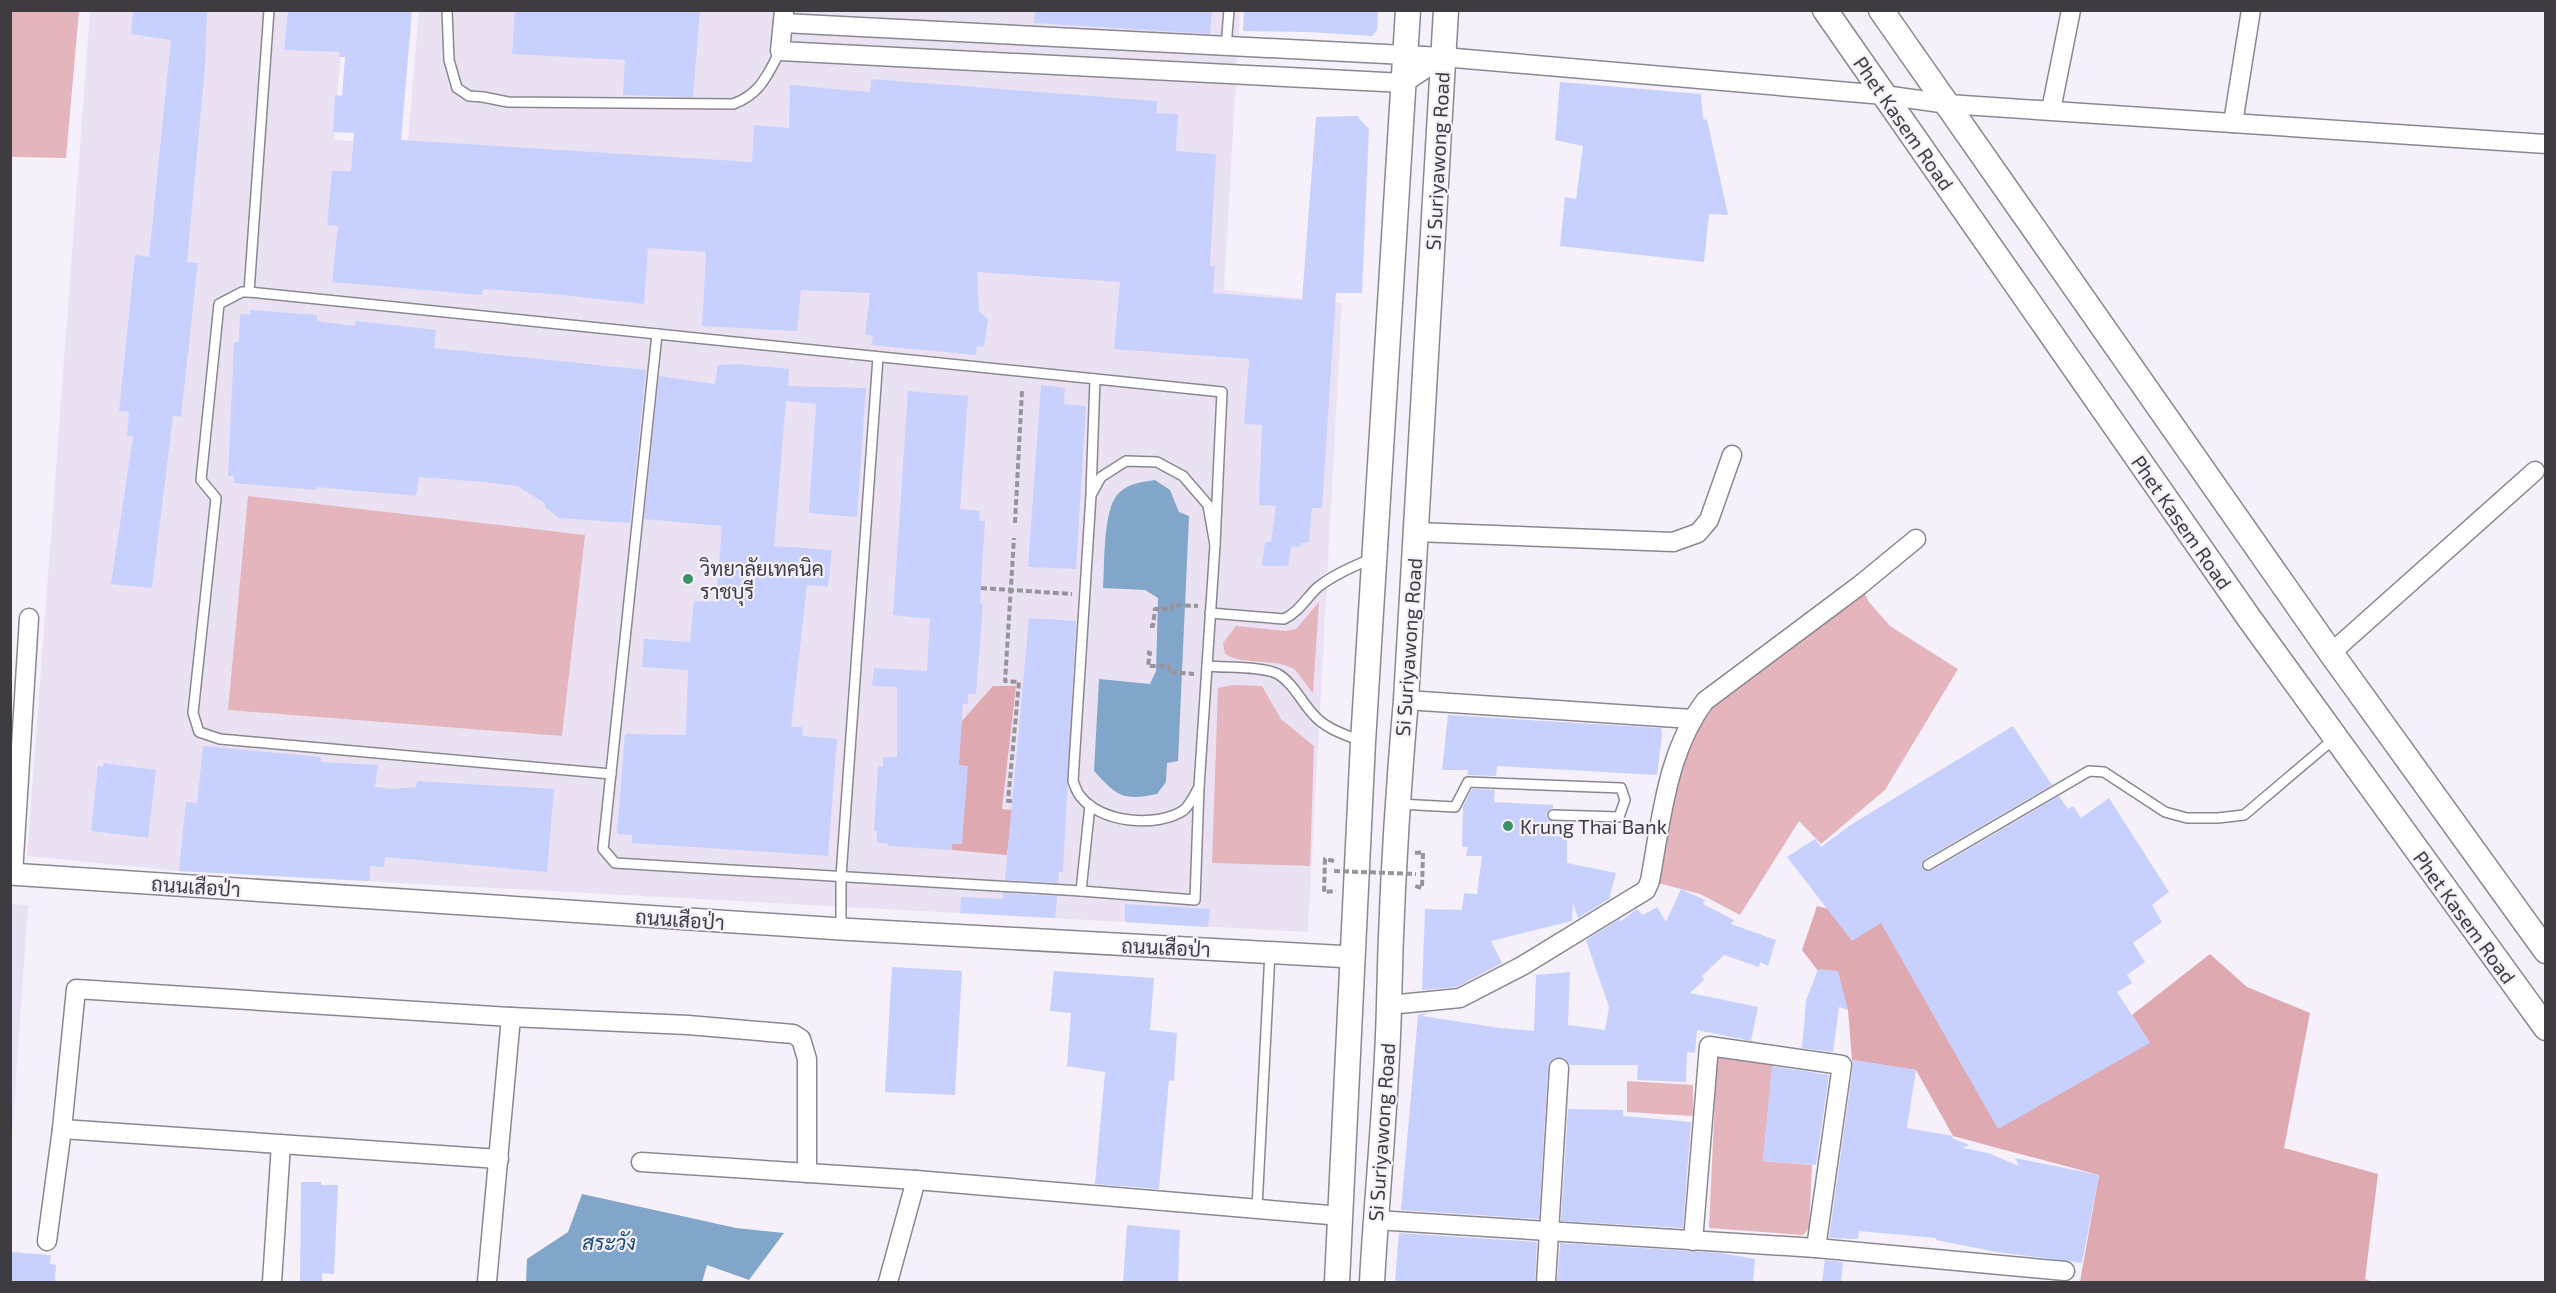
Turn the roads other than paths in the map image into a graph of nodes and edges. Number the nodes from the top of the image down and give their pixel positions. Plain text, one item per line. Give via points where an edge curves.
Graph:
1 (269, 10) edge
2 (447, 10) edge
3 (1229, 10) edge
4 (1408, 10) edge
5 (1446, 10) edge
6 (1825, 10) edge
7 (1881, 10) edge
8 (2071, 10) edge
9 (2251, 10) edge
10 (783, 17) edge
11 (1013, 35) junction
12 (1226, 46) junction
13 (780, 51) junction
14 (1405, 55) junction
15 (1443, 57) junction
16 (1011, 64) junction
17 (1404, 83) junction
18 (1884, 95) junction
19 (1948, 104) junction
20 (2051, 110) junction
21 (2233, 123) junction
22 (2546, 144) edge
23 (249, 292) junction
24 (657, 334) junction
25 (878, 357) junction
26 (1095, 379) junction
27 (1732, 455) dead end
28 (2535, 471) dead end
29 (1091, 495) junction
30 (1416, 532) junction
31 (1916, 539) dead end
32 (1215, 545) junction
33 (1374, 558) junction
34 (1210, 613) junction
35 (29, 618) dead end
36 (2331, 653) junction
37 (1208, 666) junction
38 (1406, 700) junction
39 (1692, 719) junction
40 (2335, 738) junction
41 (1363, 742) junction
42 (611, 774) junction
43 (1199, 787) junction
44 (1397, 804) junction
45 (1090, 805) junction
46 (1553, 815) dead end
47 (1928, 865) dead end
48 (12, 874) edge
49 (841, 876) junction
50 (1081, 891) junction
51 (841, 929) junction
52 (2546, 951) edge
53 (1270, 952) junction
54 (1351, 957) junction
55 (1388, 959) junction
56 (1389, 1005) junction
57 (511, 1017) junction
58 (2546, 1028) edge
59 (1559, 1068) dead end
60 (62, 1130) junction
61 (281, 1144) junction
62 (499, 1158) junction
63 (641, 1162) dead end
64 (807, 1173) junction
65 (916, 1180) junction
66 (1257, 1208) junction
67 (1341, 1216) junction
68 (1376, 1220) junction
69 (1549, 1230) junction
70 (47, 1241) dead end
71 (1693, 1241) junction
72 (1816, 1248) junction
73 (2065, 1271) dead end
74 (2022, 1275) edge
75 (272, 1282) edge
76 (487, 1282) edge
77 (888, 1282) edge
78 (1337, 1282) edge
79 (1372, 1282) edge
80 (1546, 1282) edge

1 - 23 lane
2 - 13 lane via 449,60 457,88 469,96 508,102 733,104 749,98 765,80
3 - 12 lane
4 - 14 main road, Si Suriyawong Road
5 - 15 main road, Si Suriyawong Road
6 - 18 main road, Phet Kasem Road
7 - 19 main road
8 - 20 street
9 - 21 street
10 - 11 street
10 - 13 street
11 - 12 street
11 - 16 street
12 - 14 street
13 - 16 street
14 - 15 street
14 - 17 main road, Si Suriyawong Road
15 - 17 street
15 - 18 street
15 - 30 main road, Si Suriyawong Road
16 - 17 street
17 - 33 main road, Si Suriyawong Road
18 - 19 street
18 - 40 main road, Phet Kasem Road
19 - 20 street
19 - 36 main road
20 - 21 street
21 - 22 street
23 - 24 lane
23 - 42 lane via 219,304 201,480 216,498 193,713 199,732 220,739
24 - 25 lane
24 - 42 lane
25 - 26 lane
25 - 49 lane
26 - 29 lane
26 - 32 lane via 1222,392
27 - 30 street via 1709,520 1698,533 1673,542
28 - 36 street
29 - 32 lane via 1101,477 1126,461 1157,462 1183,476 1208,505
29 - 45 lane via 1072,781
30 - 38 main road, Si Suriyawong Road
31 - 39 street via 1705,701
32 - 34 lane
33 - 34 lane via 1332,577 1284,619
33 - 41 main road, Si Suriyawong Road
34 - 37 lane
35 - 48 street
36 - 52 main road
37 - 41 lane via 1277,674 1313,715 1335,731
37 - 43 lane
38 - 39 street
38 - 44 main road, Si Suriyawong Road
39 - 56 street via 1666,789 1646,890 1522,966 1460,998
40 - 47 lane via 2244,815 2187,818 2165,812 2104,772 2089,771
40 - 58 main road, Phet Kasem Road
41 - 54 main road, Si Suriyawong Road
42 - 49 lane via 603,849 615,863
43 - 45 lane via 1186,808 1168,818 1135,821 1106,815
43 - 50 lane via 1195,900
44 - 46 lane via 1459,808 1468,782 1621,788 1625,801 1619,816
44 - 55 main road, Si Suriyawong Road
45 - 50 lane
48 - 51 street, ถนนเสือป่า
49 - 50 lane
49 - 51 lane
51 - 53 street, ถนนเสือป่า
53 - 54 street, ถนนเสือป่า
53 - 66 lane
54 - 55 main road
54 - 67 main road, Si Suriyawong Road
55 - 56 main road, Si Suriyawong Road
56 - 68 main road, Si Suriyawong Road
57 - 60 street via 76,989
57 - 62 street
57 - 64 street via 793,1034 801,1039 807,1059
59 - 69 street
60 - 61 street
60 - 70 street
61 - 62 street
61 - 75 street
62 - 76 street
63 - 64 street
64 - 65 street
65 - 66 street
65 - 77 street
66 - 67 street
67 - 68 main road
67 - 78 main road, Si Suriyawong Road
68 - 69 street
68 - 79 main road, Si Suriyawong Road
69 - 71 street
69 - 80 street
71 - 72 street
71 - 72 street via 1709,1046 1842,1065
72 - 74 street
73 - 74 street

